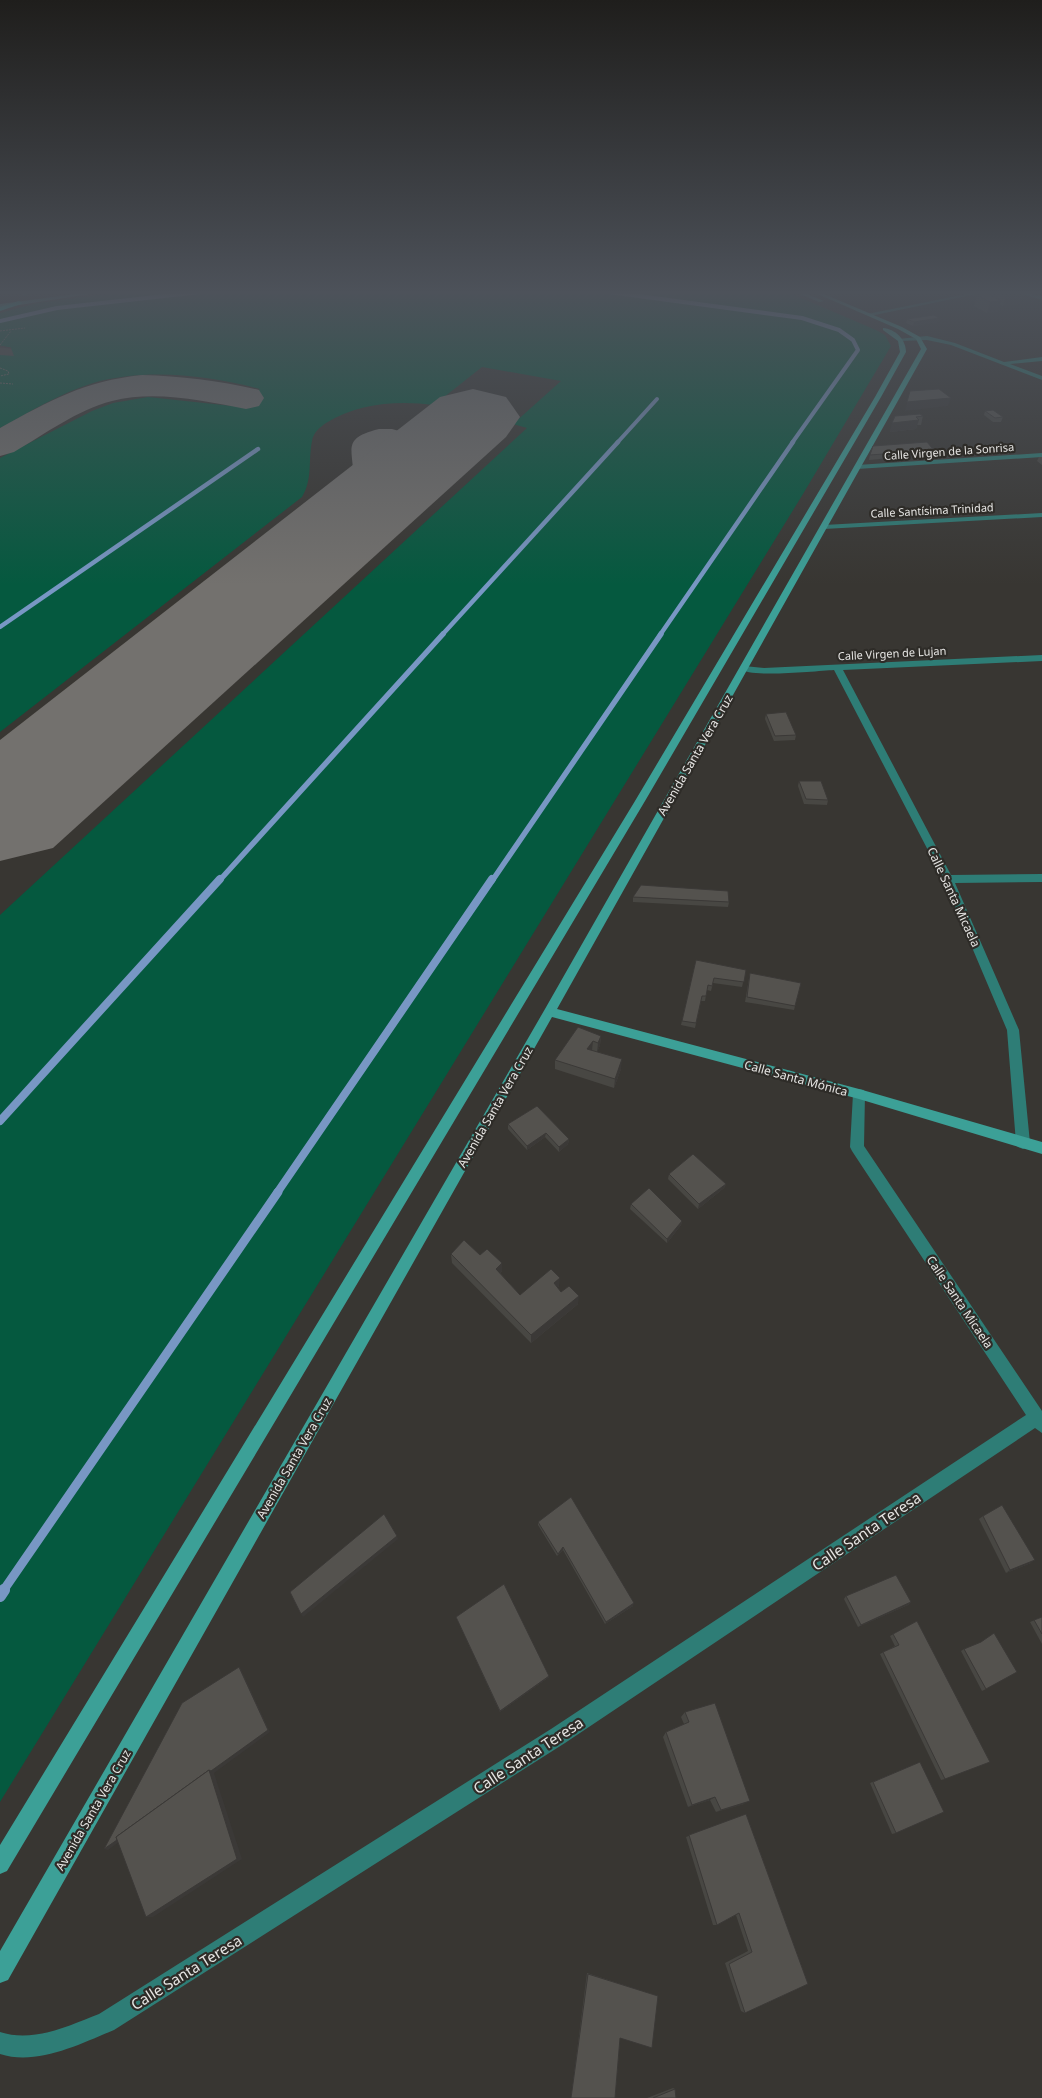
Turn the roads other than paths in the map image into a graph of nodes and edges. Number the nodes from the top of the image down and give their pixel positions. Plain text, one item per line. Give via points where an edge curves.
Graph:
1 (881, 390) edge
2 (901, 390) edge
3 (1042, 455) edge
4 (857, 467) junction
5 (1042, 515) edge
6 (824, 527) junction
7 (1042, 658) edge
8 (837, 667) junction
9 (744, 669) junction
10 (1042, 878) edge
11 (948, 879) junction
12 (549, 1012) junction
13 (859, 1094) junction
14 (1023, 1143) junction
15 (1042, 1148) edge
16 (1039, 1421) edge
17 (0, 1864) edge
18 (0, 1972) edge
19 (0, 2043) edge

1 - 17 main road, Avenida Santa Vera Cruz via 708,688
2 - 4 main road, Avenida Santa Vera Cruz
3 - 4 street, Calle Virgen de la Sonrisa
4 - 6 main road, Avenida Santa Vera Cruz
5 - 6 street, Calle Santísima Trinidad
6 - 9 main road, Avenida Santa Vera Cruz
7 - 8 street, Calle Virgen de Lujan
8 - 9 street, Calle Virgen de Lujan
8 - 11 street, Calle Santa Micaela
9 - 12 main road, Avenida Santa Vera Cruz
10 - 11 street
11 - 14 street, Calle Santa Micaela via 1013,1030
12 - 13 main road, Calle Santa Mónica
12 - 18 main road, Avenida Santa Vera Cruz
13 - 14 main road, Calle Santa Mónica
13 - 16 street, Calle Santa Micaela via 857,1147
14 - 15 main road, Calle Santa Mónica
16 - 19 street, Calle Santa Teresa via 558,1736 106,2022 51,2043 8,2048

